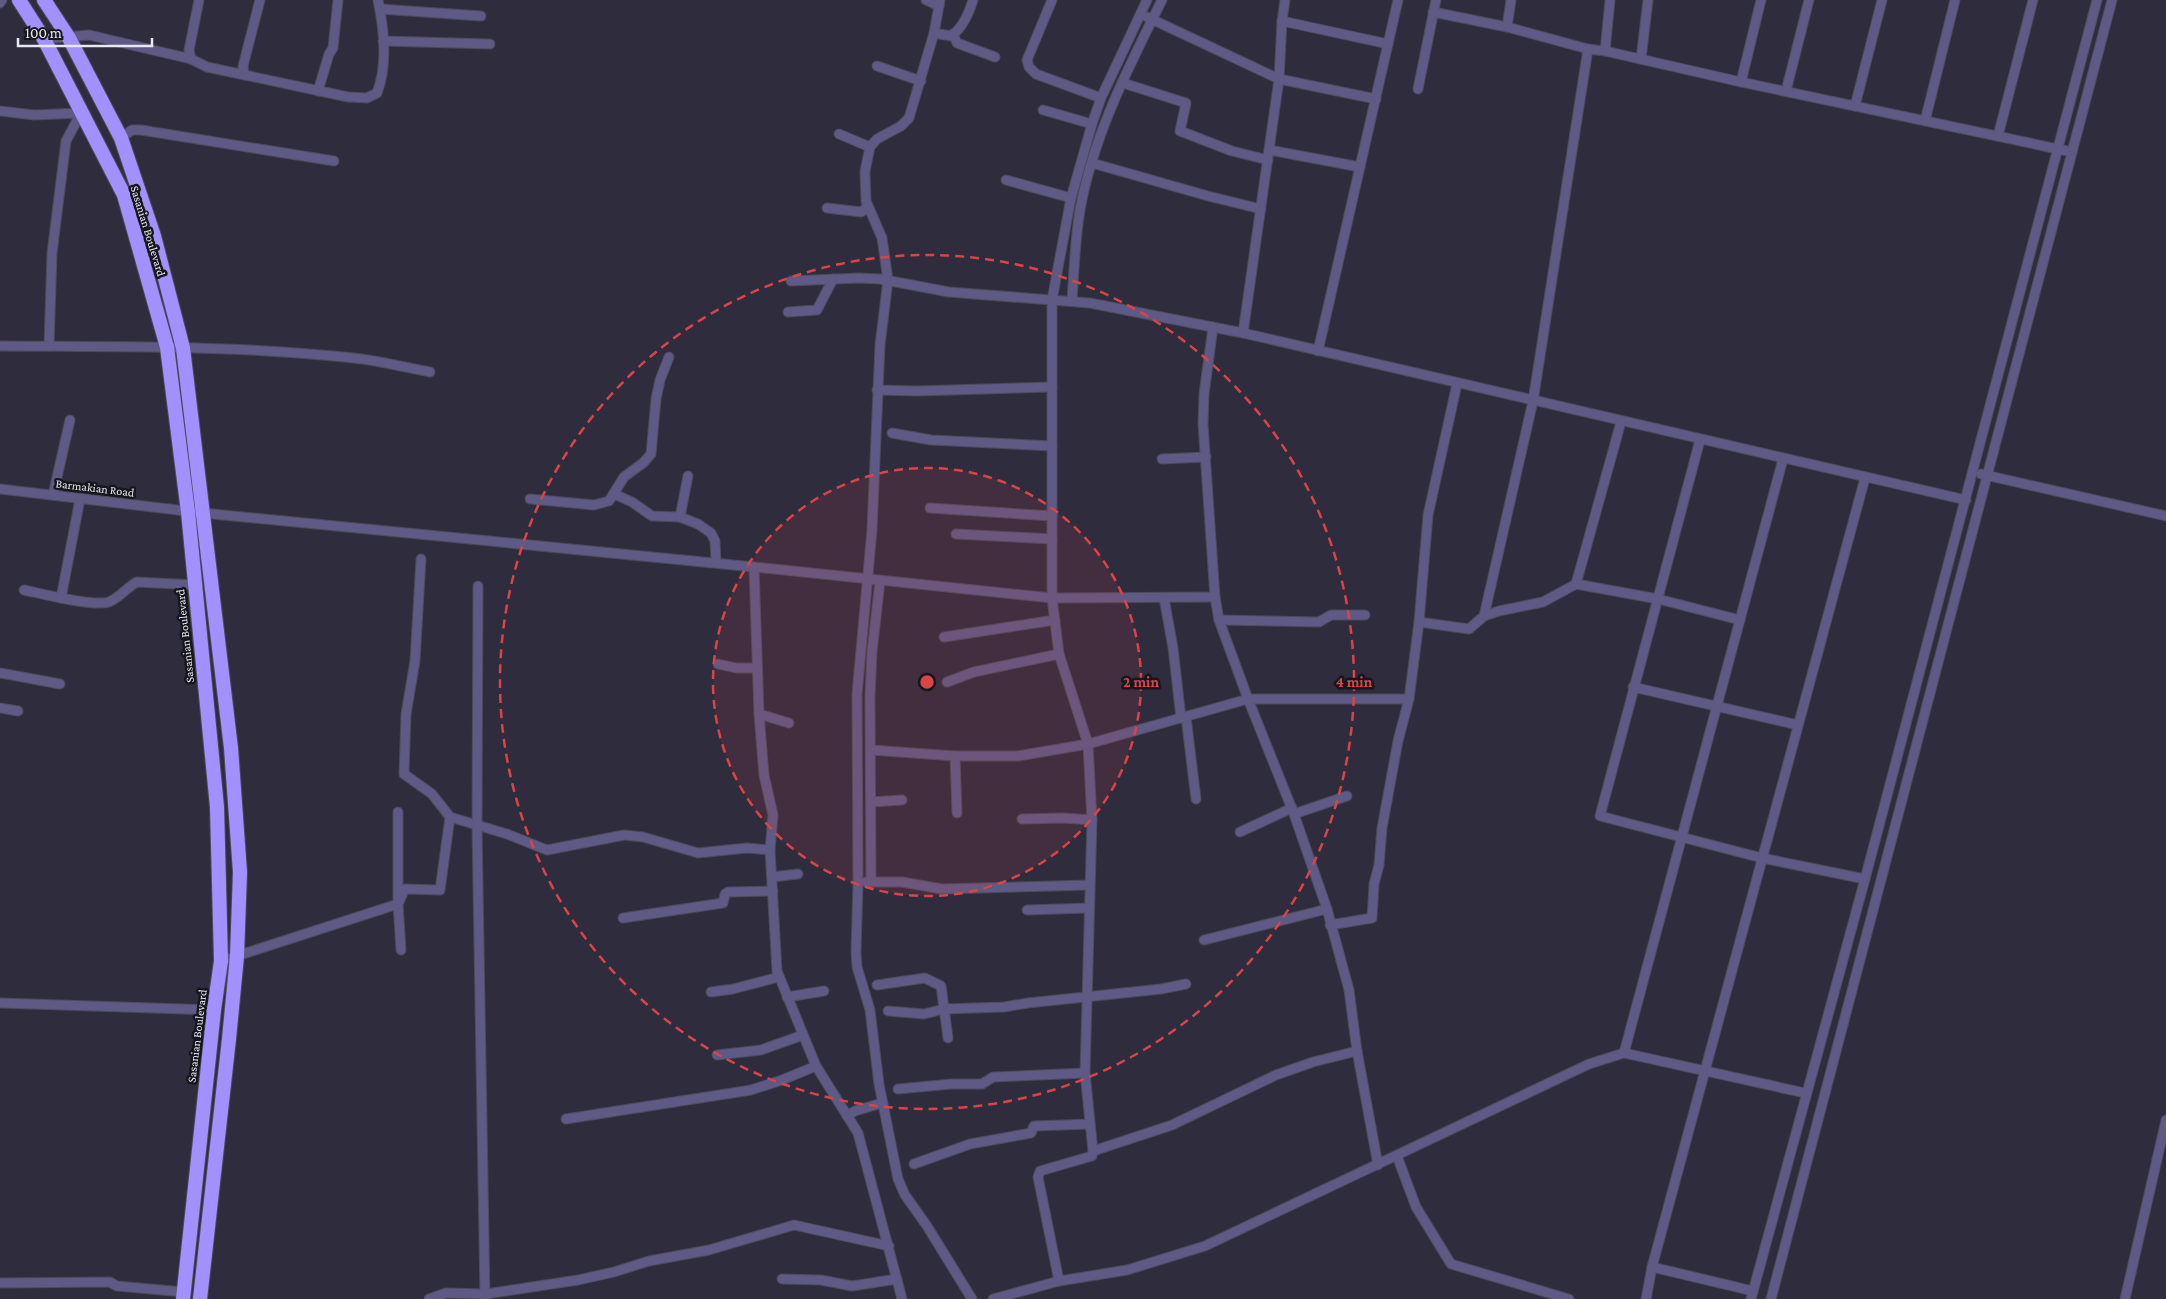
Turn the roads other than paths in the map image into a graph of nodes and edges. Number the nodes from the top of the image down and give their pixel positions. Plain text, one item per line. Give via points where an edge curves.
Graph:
1 (2, 0) edge
2 (19, 0) edge
3 (44, 0) edge
4 (199, 0) edge
5 (260, 0) edge
6 (338, 0) edge
7 (926, 0) edge
8 (973, 0) edge
9 (1052, 0) edge
10 (1147, 0) edge
11 (1162, 0) edge
12 (1285, 0) edge
13 (1398, 0) edge
14 (1436, 0) edge
15 (1511, 0) edge
16 (1610, 0) edge
17 (1648, 0) edge
18 (1761, 0) edge
19 (1809, 0) edge
20 (1882, 0) edge
21 (1955, 0) edge
22 (2033, 0) edge
23 (2097, 0) edge
24 (2112, 0) edge
25 (0, 3) edge
26 (940, 3) edge
27 (379, 5) edge
28 (1433, 12) junction
29 (1140, 14) junction
30 (481, 16) dead end
31 (1152, 20) junction
32 (1282, 21) junction
33 (1507, 27) junction
34 (934, 34) junction
35 (953, 34) junction
36 (69, 38) junction
37 (44, 40) junction
38 (383, 41) junction
39 (490, 44) dead end
40 (1388, 44) junction
41 (1588, 49) junction
42 (1605, 51) junction
43 (995, 57) dead end
44 (191, 58) junction
45 (1641, 59) junction
46 (877, 66) dead end
47 (244, 75) junction
48 (1279, 79) junction
49 (921, 81) junction
50 (1742, 82) junction
51 (1123, 83) junction
52 (1418, 90) dead end
53 (318, 91) junction
54 (1786, 91) junction
55 (1376, 100) junction
56 (1100, 102) junction
57 (1856, 106) junction
58 (1043, 110) dead end
59 (1110, 110) junction
60 (0, 111) edge
61 (81, 112) junction
62 (1925, 121) junction
63 (1092, 124) junction
64 (839, 134) dead end
65 (1998, 136) junction
66 (121, 138) junction
67 (870, 147) junction
68 (2057, 149) junction
69 (1269, 150) junction
70 (2072, 152) junction
71 (1268, 160) junction
72 (334, 161) dead end
73 (1092, 163) junction
74 (1360, 166) junction
75 (1006, 180) dead end
76 (1071, 198) junction
77 (868, 207) junction
78 (827, 208) dead end
79 (1261, 209) junction
80 (833, 279) junction
81 (888, 280) junction
82 (791, 281) dead end
83 (1052, 300) junction
84 (1072, 301) junction
85 (788, 312) dead end
86 (1213, 327) junction
87 (1243, 333) junction
88 (0, 346) edge
89 (49, 346) junction
90 (167, 347) junction
91 (182, 348) junction
92 (1318, 351) junction
93 (669, 357) dead end
94 (430, 372) dead end
95 (1457, 384) junction
96 (1052, 387) junction
97 (877, 390) junction
98 (1533, 401) junction
99 (70, 420) dead end
100 (1621, 422) junction
101 (892, 433) dead end
102 (1700, 440) junction
103 (1052, 446) junction
104 (1206, 457) junction
105 (1783, 459) junction
106 (1162, 460) dead end
107 (1973, 472) junction
108 (1986, 475) junction
109 (688, 476) dead end
110 (1865, 478) junction
111 (0, 489) edge
112 (614, 494) junction
113 (53, 495) junction
114 (80, 498) junction
115 (530, 499) dead end
116 (1966, 500) junction
117 (930, 508) dead end
118 (188, 512) junction
119 (202, 514) junction
120 (1052, 516) junction
121 (2166, 516) edge
122 (680, 517) junction
123 (956, 534) dead end
124 (1052, 539) junction
125 (421, 559) dead end
126 (716, 563) junction
127 (754, 567) junction
128 (866, 579) junction
129 (880, 581) junction
130 (1576, 584) junction
131 (195, 585) junction
132 (478, 586) dead end
133 (24, 590) dead end
134 (1215, 597) junction
135 (61, 598) junction
136 (1052, 598) junction
137 (1164, 598) junction
138 (1658, 599) junction
139 (1365, 615) dead end
140 (1484, 616) junction
141 (1055, 620) junction
142 (1219, 620) junction
143 (1740, 620) junction
144 (1419, 622) junction
145 (944, 637) dead end
146 (1059, 654) junction
147 (718, 664) dead end
148 (757, 668) junction
149 (0, 674) edge
150 (947, 682) dead end
151 (60, 684) dead end
152 (1633, 687) junction
153 (1248, 699) junction
154 (1409, 699) junction
155 (1716, 706) junction
156 (0, 708) edge
157 (18, 711) dead end
158 (759, 714) junction
159 (1183, 718) junction
160 (789, 723) dead end
161 (1798, 725) junction
162 (1088, 744) junction
163 (871, 750) junction
164 (955, 756) junction
165 (1347, 796) dead end
166 (1196, 799) dead end
167 (902, 800) dead end
168 (871, 802) junction
169 (1293, 811) junction
170 (398, 812) dead end
171 (957, 813) dead end
172 (450, 817) junction
173 (1022, 819) dead end
174 (1092, 820) junction
175 (476, 826) junction
176 (1240, 832) dead end
177 (1681, 837) junction
178 (770, 850) junction
179 (1762, 858) junction
180 (798, 874) dead end
181 (772, 877) junction
182 (1865, 879) junction
183 (871, 881) junction
184 (858, 882) junction
185 (1090, 885) junction
186 (773, 891) junction
187 (398, 904) junction
188 (1089, 908) junction
189 (1327, 909) junction
190 (1027, 910) dead end
191 (622, 918) dead end
192 (1330, 926) junction
193 (1204, 940) dead end
194 (401, 950) dead end
195 (236, 956) junction
196 (221, 961) junction
197 (779, 977) junction
198 (1186, 984) dead end
199 (877, 985) dead end
200 (824, 991) dead end
201 (711, 992) dead end
202 (787, 997) junction
203 (1089, 998) junction
204 (0, 1003) edge
205 (944, 1009) junction
206 (214, 1010) junction
207 (888, 1012) dead end
208 (803, 1035) junction
209 (948, 1038) dead end
210 (1357, 1051) junction
211 (1624, 1053) junction
212 (717, 1055) dead end
213 (816, 1066) junction
214 (1705, 1070) junction
215 (1085, 1073) junction
216 (898, 1089) dead end
217 (1806, 1094) junction
218 (882, 1103) junction
219 (847, 1116) junction
220 (566, 1119) dead end
221 (2166, 1120) edge
222 (1090, 1124) junction
223 (1093, 1151) junction
224 (1397, 1156) junction
225 (914, 1164) dead end
226 (1378, 1165) junction
227 (889, 1246) junction
228 (1652, 1267) junction
229 (782, 1279) dead end
230 (897, 1279) junction
231 (1059, 1281) junction
232 (0, 1283) edge
233 (1752, 1295) edge
234 (183, 1296) edge
235 (486, 1297) edge
236 (200, 1299) edge
237 (429, 1299) edge
238 (902, 1299) edge
239 (972, 1299) edge
240 (993, 1299) edge
241 (1569, 1299) edge
242 (1646, 1299) edge
243 (1770, 1299) edge
244 (2125, 1299) edge

1 - 25 street
2 - 37 highway, Sasanian Boulevard
3 - 36 highway, Sasanian Boulevard
4 - 44 street
5 - 47 street via 243,66
6 - 53 street via 334,48 329,54
7 - 26 street
8 - 35 street via 968,15
9 - 56 street via 1027,60 1028,67 1036,74
10 - 29 street
11 - 31 street
12 - 32 street
13 - 40 street
14 - 28 street
15 - 33 street
16 - 42 street
17 - 45 street
18 - 50 street
19 - 54 street
20 - 57 street
21 - 62 street
22 - 65 street
23 - 68 street
24 - 70 street
26 - 34 street
27 - 30 street
27 - 38 street
28 - 33 street
28 - 52 street
29 - 31 street
29 - 56 street
31 - 48 street
31 - 51 street
32 - 40 street
32 - 48 street
33 - 41 street
34 - 35 street
34 - 49 street
35 - 43 street via 957,43
36 - 37 street
36 - 44 street via 89,35
36 - 66 highway, Sasanian Boulevard
37 - 61 highway, Sasanian Boulevard
38 - 39 street
38 - 53 street via 381,82 377,93 367,98
40 - 55 street
41 - 42 street
41 - 98 street
42 - 45 street
44 - 47 street via 207,67
45 - 50 street
46 - 49 street
47 - 53 street
48 - 55 street
48 - 69 street
49 - 67 street via 909,118
50 - 54 street
51 - 59 street
51 - 71 street via 1186,103 1180,131 1232,151
54 - 57 street
55 - 74 street
56 - 59 street
56 - 63 street
57 - 62 street
58 - 63 street
59 - 73 street
60 - 61 street via 34,115
61 - 89 street via 69,133 65,151 52,253
61 - 90 highway, Sasanian Boulevard via 124,196
62 - 65 street
63 - 76 street
64 - 67 street
65 - 68 street
66 - 72 street via 132,130 141,130
66 - 91 highway, Sasanian Boulevard via 154,236
67 - 77 street via 864,186
68 - 70 street
68 - 107 street
69 - 71 street
69 - 74 street
70 - 108 street
71 - 79 street
73 - 79 street
73 - 84 street via 1080,210
74 - 92 street
75 - 76 street
76 - 83 street
77 - 78 street via 861,212
77 - 81 street via 882,238
79 - 87 street
80 - 81 street
80 - 82 street
80 - 85 street via 817,310
81 - 83 street via 949,292
81 - 97 street
83 - 84 street
83 - 96 street
84 - 86 street
86 - 87 street
86 - 104 street via 1204,394
87 - 92 street
88 - 89 street
89 - 90 street
90 - 91 street
90 - 118 highway, Sasanian Boulevard
91 - 94 street via 364,360
91 - 119 highway, Sasanian Boulevard
92 - 95 street
93 - 112 street via 656,399 651,454 624,478
95 - 98 street
95 - 144 street via 1428,515
96 - 97 street
96 - 103 street
97 - 128 street via 872,530
98 - 100 street
98 - 140 street
99 - 113 street
100 - 102 street
100 - 130 street
101 - 103 street via 931,440
102 - 105 street
102 - 138 street
103 - 120 street
104 - 106 street
104 - 134 street
105 - 110 street
105 - 143 street
107 - 108 street
107 - 116 street
108 - 121 street
108 - 243 street
109 - 122 street
110 - 116 street
110 - 161 street
111 - 113 street, Barmakian Road
112 - 115 street via 609,501 594,505
112 - 122 street via 652,516
113 - 114 street, Barmakian Road
114 - 118 street, Barmakian Road
114 - 135 street
116 - 182 street
117 - 120 street
118 - 119 street, Barmakian Road
118 - 131 highway, Sasanian Boulevard
119 - 126 street, Barmakian Road
119 - 195 highway, Sasanian Boulevard via 232,758 240,872
120 - 124 street
122 - 126 street via 710,533 715,541
123 - 124 street
124 - 136 street
125 - 172 street via 416,661 406,714 404,774 432,794
126 - 127 street, Barmakian Road
127 - 128 street, Barmakian Road
127 - 148 street
128 - 129 street, Barmakian Road
128 - 184 street via 857,694
129 - 136 street, Barmakian Road
129 - 163 street via 872,652
130 - 138 street
130 - 140 street via 1543,602
131 - 135 street via 137,582 106,603
131 - 196 highway, Sasanian Boulevard via 218,807
132 - 175 street
133 - 135 street
134 - 137 street, Barmakian Road
134 - 142 street
136 - 137 street, Barmakian Road
136 - 141 street
137 - 159 street
138 - 143 street
138 - 152 street
139 - 142 street via 1331,614 1319,622
140 - 144 street via 1468,628
141 - 145 street
141 - 146 street
142 - 153 street
143 - 155 street
144 - 154 street
146 - 150 street via 974,672
146 - 162 street
147 - 148 street
148 - 158 street
149 - 151 street
152 - 155 street
152 - 177 street via 1600,816
153 - 154 street
153 - 159 street
153 - 169 street
154 - 192 street via 1382,828 1372,918
155 - 161 street
155 - 177 street
156 - 157 street
158 - 160 street
158 - 178 street via 764,774 772,815
159 - 162 street
159 - 166 street
161 - 179 street
162 - 164 street via 1018,756
162 - 174 street
163 - 164 street
163 - 168 street
164 - 171 street
165 - 169 street
167 - 168 street
168 - 183 street
169 - 176 street
169 - 189 street
170 - 187 street
172 - 175 street
172 - 187 street via 440,890 405,889
173 - 174 street
174 - 185 street
175 - 178 street via 547,850 624,835 643,837 698,854 747,848
175 - 235 street
177 - 179 street
177 - 211 street
178 - 181 street
179 - 182 street
179 - 214 street
180 - 181 street
181 - 186 street
182 - 217 street
183 - 184 street
183 - 185 street via 942,889
184 - 218 street via 857,967 870,1010
185 - 188 street
186 - 191 street via 728,892 723,903
186 - 197 street
187 - 194 street
187 - 195 street
188 - 190 street
188 - 203 street
189 - 192 street
189 - 193 street
192 - 210 street via 1349,990
195 - 196 street
195 - 236 highway, Sasanian Boulevard
196 - 206 highway, Sasanian Boulevard
197 - 201 street
197 - 202 street
198 - 203 street
199 - 205 street via 924,978 941,986
200 - 202 street
202 - 208 street
203 - 205 street via 1004,1007
203 - 215 street
204 - 206 street
205 - 207 street via 924,1014
205 - 209 street
206 - 234 highway, Sasanian Boulevard
208 - 212 street via 761,1050
208 - 213 street
210 - 223 street via 1276,1075 1172,1126
210 - 226 street
211 - 214 street
211 - 224 street via 1589,1064
213 - 219 street
213 - 220 street via 751,1090
214 - 217 street
214 - 228 street
215 - 216 street via 993,1077 982,1084
215 - 222 street
217 - 233 street
218 - 219 street
218 - 239 street via 898,1180
219 - 227 street via 858,1133
221 - 244 street
222 - 223 street
222 - 225 street via 1034,1126 1030,1133 970,1144
223 - 231 street via 1092,1156 1038,1173
224 - 226 street
224 - 241 street via 1416,1207 1451,1264
226 - 231 street via 1205,1246 1127,1270
227 - 230 street
227 - 235 street via 794,1225 709,1250 649,1260 614,1272
228 - 233 street
228 - 242 street
229 - 230 street via 821,1280 852,1286
230 - 238 street
231 - 240 street
232 - 234 street via 110,1282 114,1286
235 - 237 street via 446,1293

